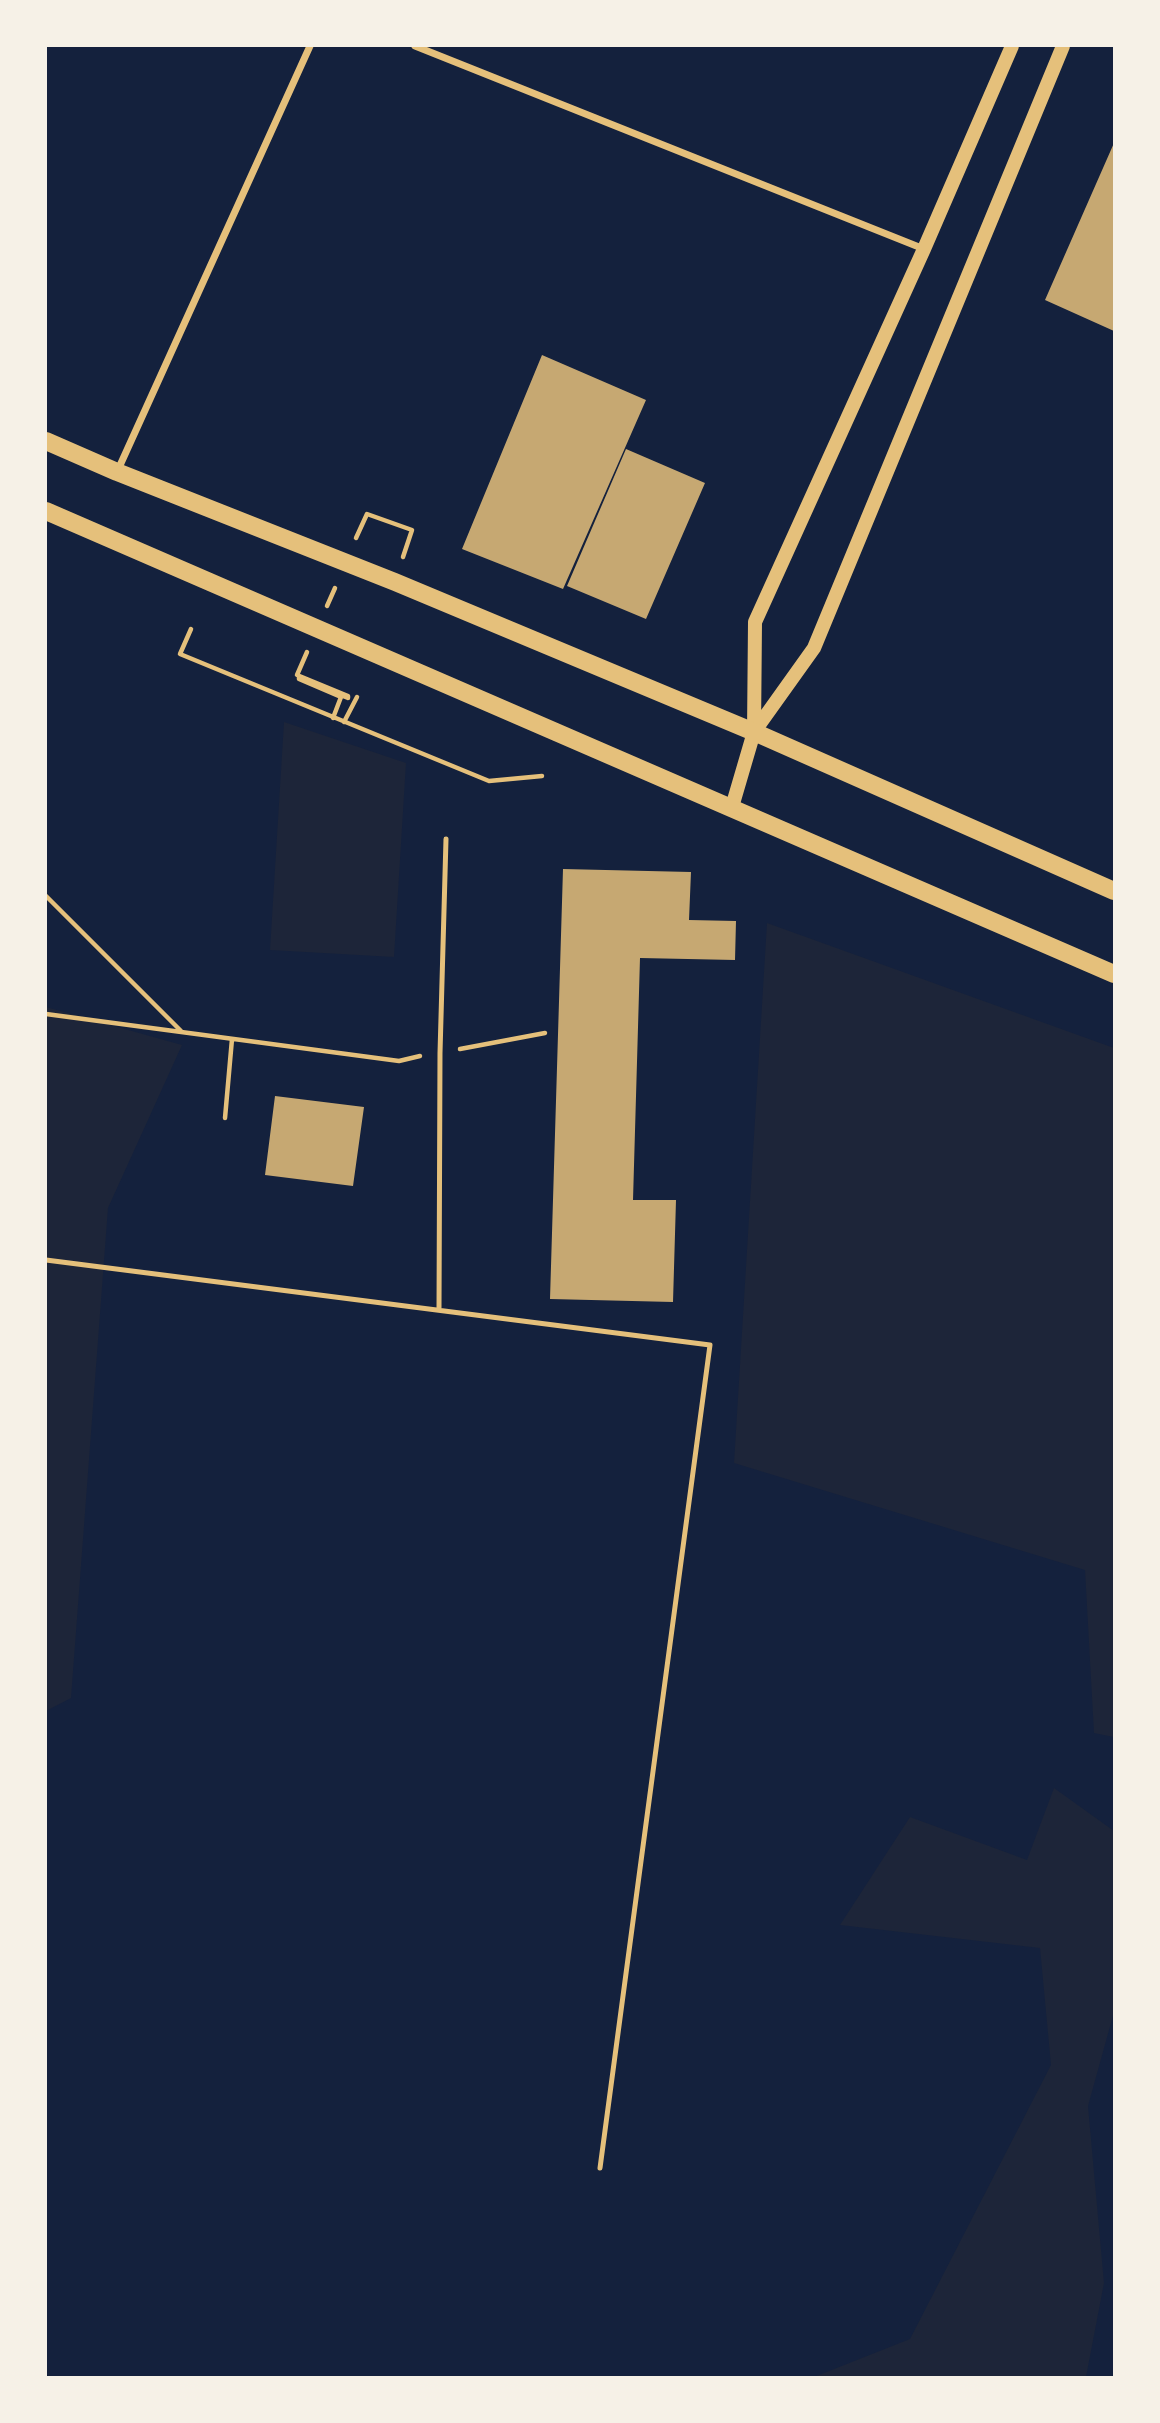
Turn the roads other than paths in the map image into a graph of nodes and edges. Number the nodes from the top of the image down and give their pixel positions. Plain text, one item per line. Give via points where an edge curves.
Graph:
1 (310, 46) edge
2 (415, 46) edge
3 (1012, 46) edge
4 (1063, 46) edge
5 (924, 249) junction
6 (46, 441) edge
7 (117, 472) junction
8 (46, 511) edge
9 (754, 732) junction
10 (732, 807) junction
11 (446, 839) dead end
12 (1115, 891) edge
13 (1115, 974) edge
14 (46, 1260) edge
15 (439, 1310) junction
16 (600, 2168) dead end

1 - 7 street
2 - 5 street
3 - 5 main road
4 - 9 main road via 814,648
5 - 9 main road via 755,622
6 - 7 main road
7 - 9 main road
8 - 10 main road
9 - 10 main road
9 - 12 main road
10 - 13 main road
11 - 15 lane
14 - 15 lane
15 - 16 lane via 710,1345

